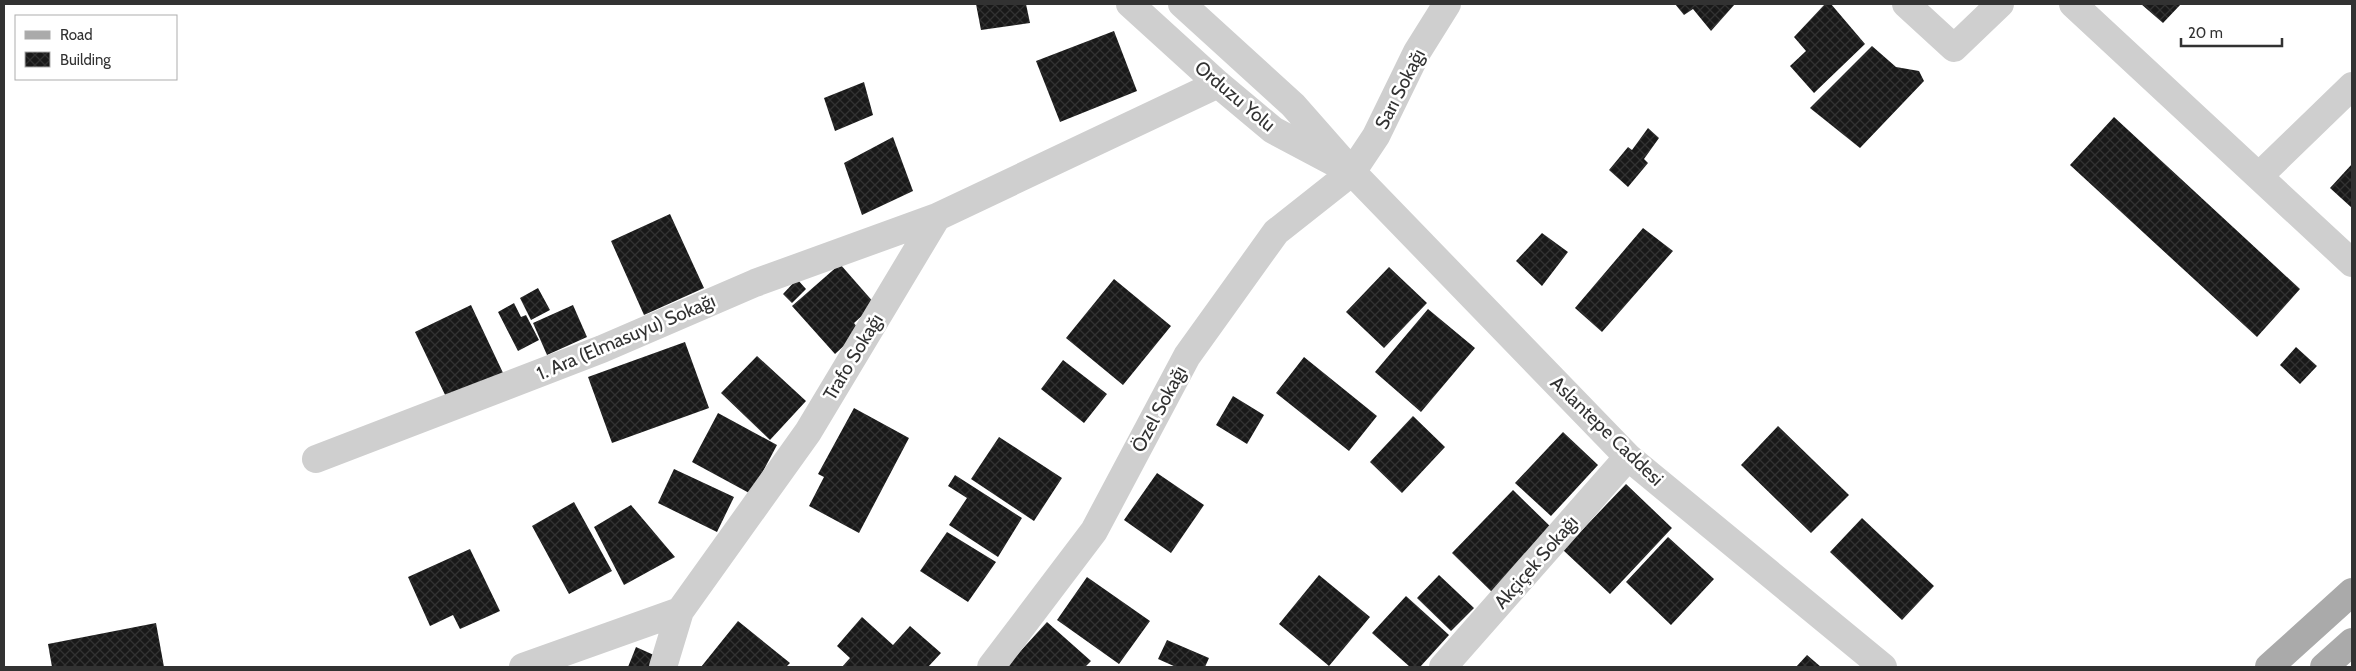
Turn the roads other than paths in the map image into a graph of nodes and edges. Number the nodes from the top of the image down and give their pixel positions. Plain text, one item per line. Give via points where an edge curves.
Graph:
1 (1130, 4) edge
2 (1182, 4) edge
3 (1447, 4) edge
4 (1906, 4) edge
5 (2000, 4) edge
6 (2073, 4) edge
7 (1218, 84) junction
8 (2352, 86) edge
9 (1352, 172) junction
10 (2259, 176) junction
11 (937, 217) junction
12 (901, 230) junction
13 (2352, 264) edge
14 (908, 266) junction
15 (1628, 456) junction
16 (316, 459) dead end
17 (2352, 592) edge
18 (680, 611) junction
19 (523, 667) edge
20 (663, 667) edge
21 (991, 667) edge
22 (1443, 667) edge
23 (1883, 667) edge
24 (2269, 667) edge

1 - 7 street, Orduzu Yolu
2 - 9 street, Aslantepe Caddesi via 1293,105
3 - 9 street, Sarı Sokağı via 1417,52 1376,136
4 - 5 street via 1954,48
6 - 10 street
7 - 9 street, Orduzu Yolu via 1273,130
7 - 11 street
8 - 10 street
9 - 15 street, Aslantepe Caddesi
9 - 21 street, Özel Sokağı via 1276,232 1187,356 1094,531
10 - 13 street
11 - 12 street, 1. Ara (Elmasuyu) Sokağı
11 - 14 street, Trafo Sokağı
12 - 14 street
12 - 16 street, 1. Ara (Elmasuyu) Sokağı via 755,283 602,349
14 - 18 street, Trafo Sokağı via 808,432
15 - 22 street, Akçiçek Sokağı
15 - 23 street, Aslantepe Caddesi
17 - 24 main road
18 - 19 street
18 - 20 street, Trafo Sokağı

